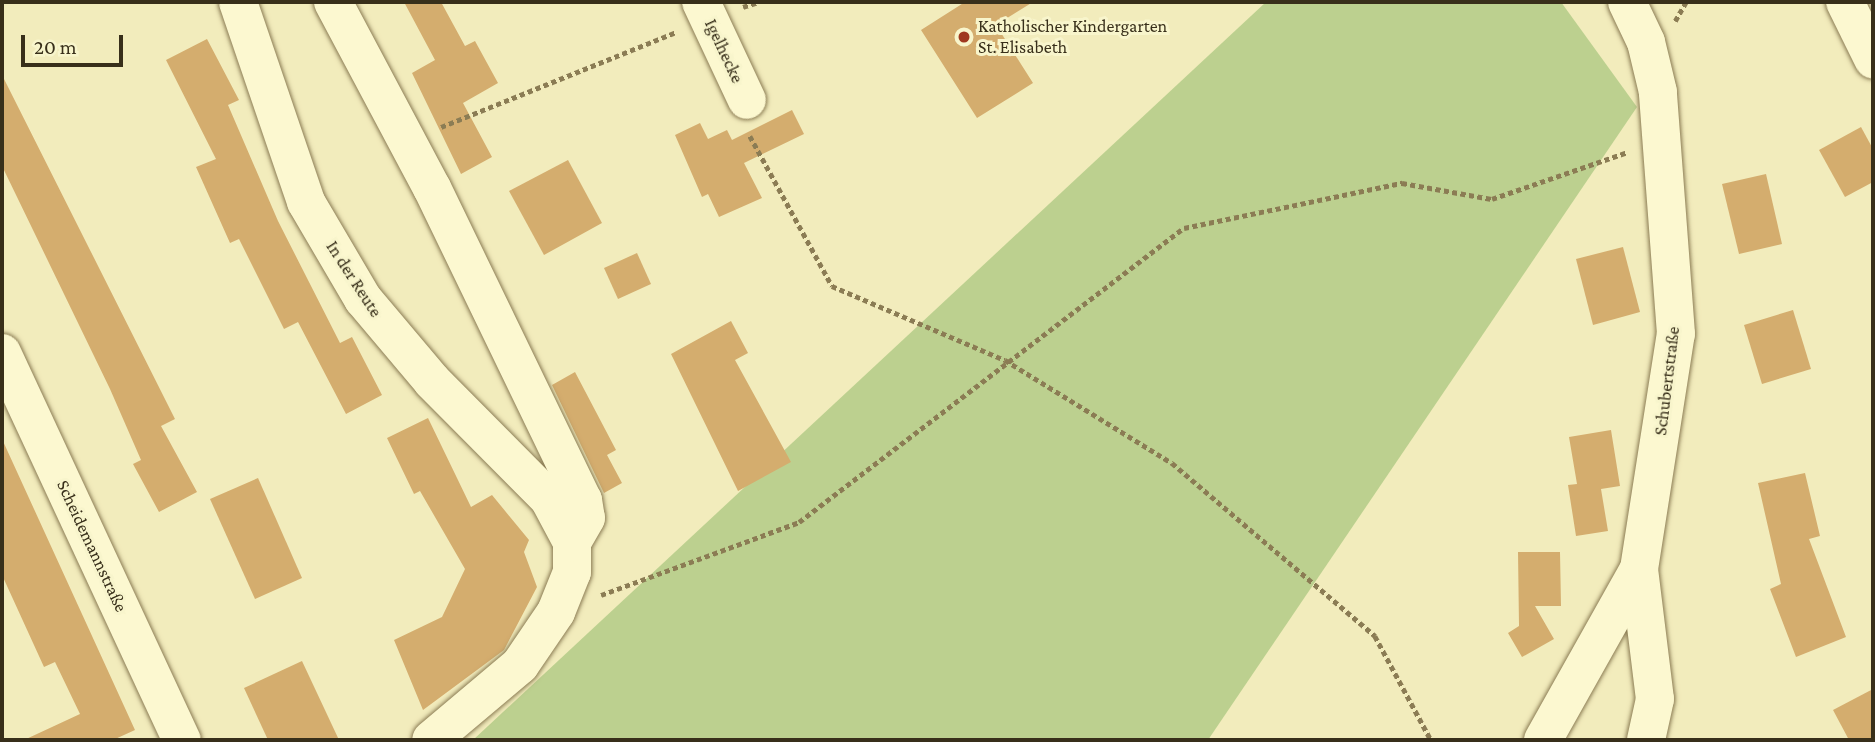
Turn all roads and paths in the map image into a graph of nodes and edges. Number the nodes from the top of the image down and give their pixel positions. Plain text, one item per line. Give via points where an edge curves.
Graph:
1 (238, 2) edge
2 (333, 2) edge
3 (758, 2) edge
4 (1627, 2) edge
5 (1686, 2) edge
6 (1845, 2) edge
7 (705, 10) edge
8 (1676, 20) dead end
9 (1873, 59) edge
10 (747, 100) joint
11 (404, 142) junction
12 (1630, 151) dead end
13 (2, 353) edge
14 (1005, 360) junction
15 (572, 542) junction
16 (1639, 569) junction
17 (556, 612) junction
18 (182, 740) edge
19 (431, 740) edge
20 (1432, 740) edge
21 (1543, 740) edge
22 (1646, 740) edge

1 - 15 street, In der Reute via 306,202 363,299 432,381 549,499
2 - 11 street
3 - 7 path
4 - 16 street, Schubertstraße via 1646,43 1658,92 1676,334
5 - 8 path
6 - 9 street
7 - 10 street, Igelhecke
7 - 11 path
10 - 14 path via 740,117 832,286
11 - 15 street via 583,500 586,518
12 - 14 path via 1492,199 1402,183 1184,228
13 - 18 street, Scheidemannstraße
14 - 17 path via 799,522
14 - 20 path via 1172,463 1375,636
15 - 17 street via 572,572
16 - 21 street, Schubertstraße
16 - 22 street via 1655,699
17 - 19 street via 520,665

